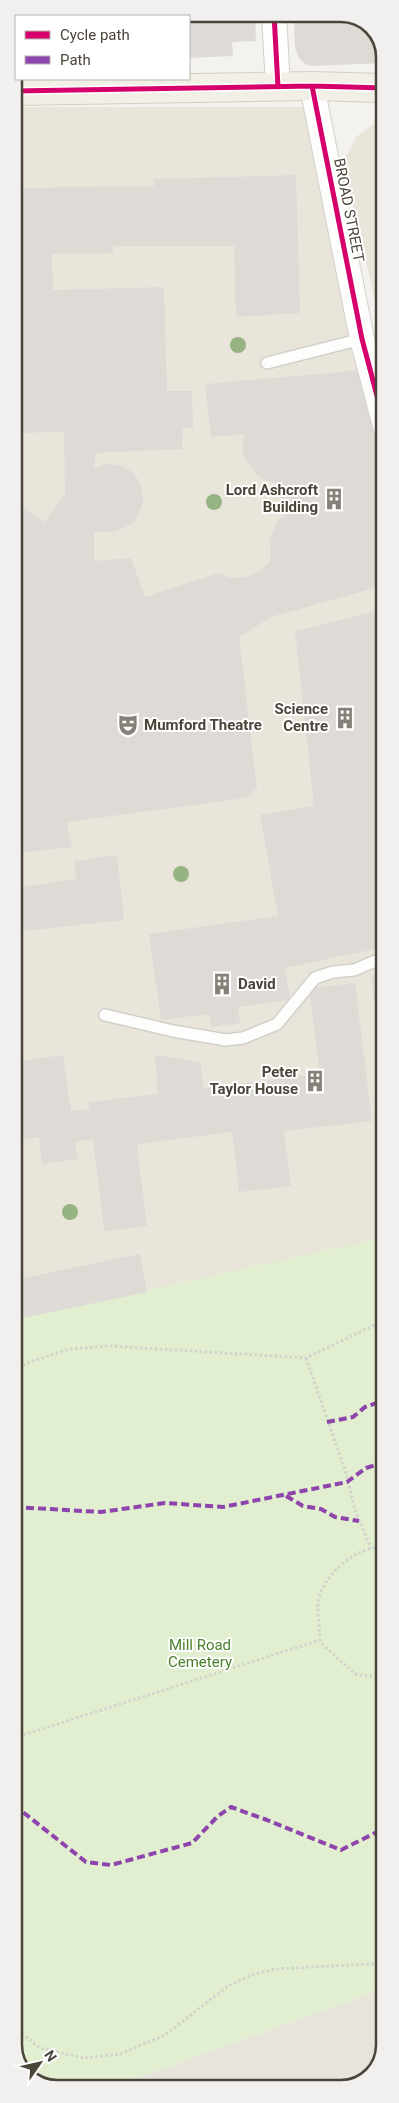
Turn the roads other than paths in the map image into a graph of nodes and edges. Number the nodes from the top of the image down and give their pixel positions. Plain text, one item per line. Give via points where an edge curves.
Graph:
1 (274, 23) edge
2 (312, 86) junction
3 (278, 87) junction
4 (376, 88) edge
5 (22, 91) edge
6 (362, 339) junction
7 (267, 364) dead end
8 (376, 392) edge
9 (376, 961) edge
10 (105, 1015) dead end

1 - 3 street
2 - 3 main road
2 - 4 main road
2 - 6 street, BROAD STREET
3 - 5 main road
6 - 7 lane
6 - 8 street, BROAD STREET
9 - 10 lane via 354,970 315,978 277,1024 243,1038 226,1040

